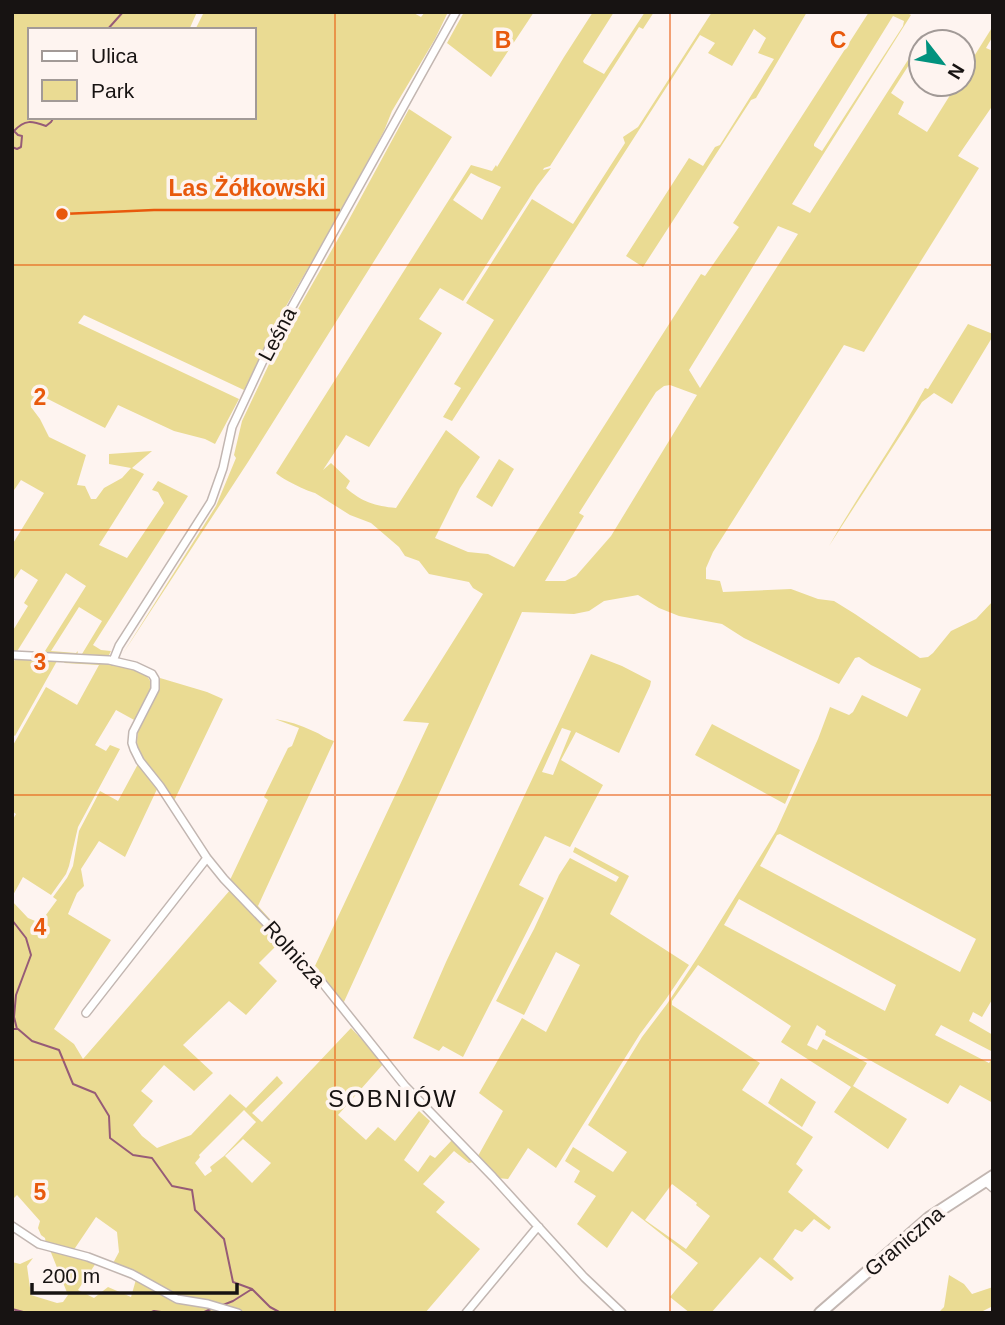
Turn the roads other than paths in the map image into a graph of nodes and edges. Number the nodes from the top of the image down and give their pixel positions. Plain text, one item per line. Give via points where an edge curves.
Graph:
1 (456, 12) edge
2 (12, 655) edge
3 (113, 661) junction
4 (207, 858) junction
5 (86, 1013) dead end
6 (990, 1181) edge
7 (12, 1226) edge
8 (539, 1227) junction
9 (238, 1313) edge
10 (466, 1313) edge
11 (622, 1313) edge
12 (820, 1313) edge

1 - 3 street, Leśna via 268,350 232,427 211,502
2 - 3 street, Rolnicza
3 - 4 street, Rolnicza via 146,670 154,677 155,689 133,732 133,745
4 - 5 street
4 - 8 street, Rolnicza via 317,976 405,1086
6 - 12 street, Graniczna via 930,1217
7 - 9 street via 39,1244 132,1274 177,1299
8 - 10 street
8 - 11 street, Rolnicza

